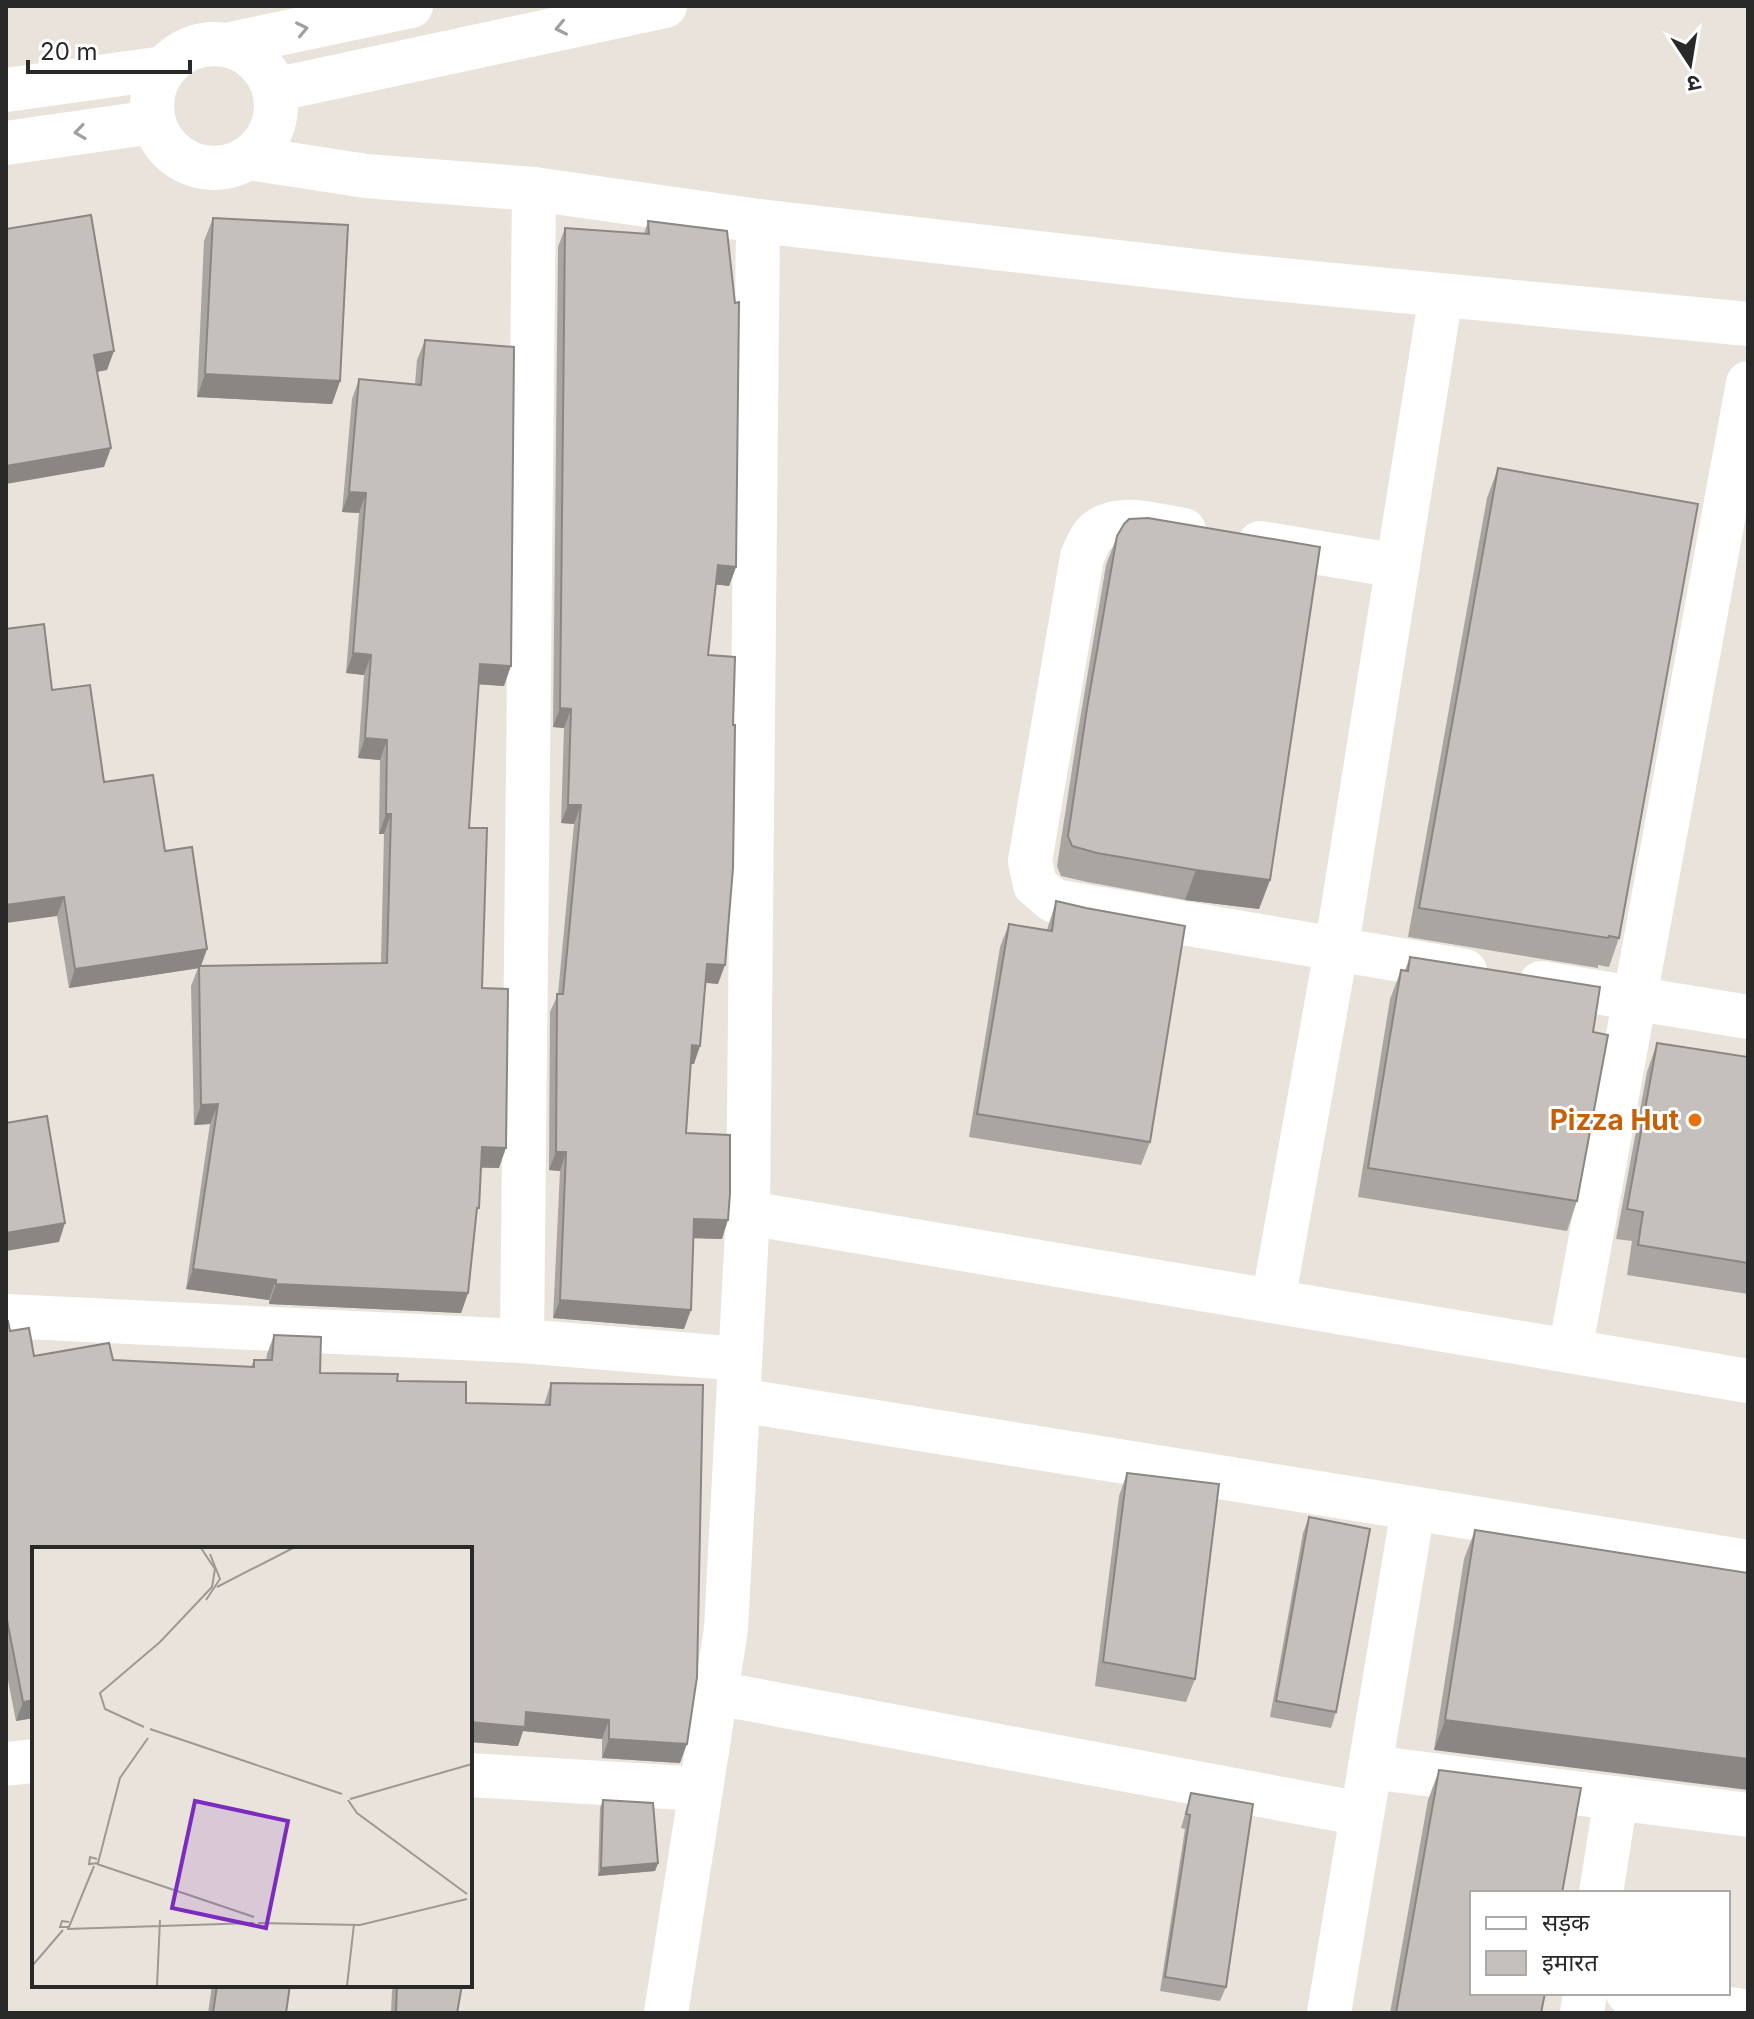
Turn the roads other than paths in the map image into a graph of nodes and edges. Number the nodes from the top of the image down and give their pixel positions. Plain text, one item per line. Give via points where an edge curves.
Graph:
1 (411, 6) edge
2 (665, 6) edge
3 (226, 45) junction
4 (164, 68) junction
5 (6, 90) edge
6 (274, 90) junction
7 (153, 122) junction
8 (6, 143) edge
9 (249, 158) junction
10 (534, 189) junction
11 (758, 221) junction
12 (1441, 295) junction
13 (1748, 324) edge
14 (1748, 383) edge
15 (1398, 566) junction
16 (1336, 951) junction
17 (1635, 998) junction
18 (1748, 1017) edge
19 (748, 1213) junction
20 (1273, 1301) junction
21 (6, 1316) edge
22 (522, 1341) junction
23 (1570, 1351) junction
24 (739, 1379) junction
25 (1748, 1381) edge
26 (1413, 1509) junction
27 (1748, 1562) edge
28 (716, 1693) junction
29 (32, 1761) edge
30 (6, 1764) edge
31 (1370, 1767) junction
32 (472, 1775) edge
33 (701, 1789) junction
34 (1616, 1798) junction
35 (1362, 1814) junction
36 (1748, 1815) edge
37 (1601, 1891) edge
38 (1641, 1995) edge
39 (1748, 2012) edge
40 (666, 2013) edge
41 (1329, 2013) edge

3 -> 1 street
2 -> 6 street
3 - 4 street via 202,44 178,54
3 - 6 street via 243,50 266,70
4 - 5 street
4 - 7 street via 152,94
6 - 9 street via 276,118 267,139
7 -> 8 street
7 - 9 street via 162,142 179,158 202,167 227,167
9 - 10 street via 366,176
10 - 11 street
10 - 22 street
11 - 12 street
11 - 19 street
12 - 13 street
12 - 15 street
14 - 17 street
15 - 16 street
15 - 16 street via 1140,523 1117,521 1094,534 1082,557 1030,861 1035,885 1054,901
16 - 17 street
16 - 20 street
17 - 18 street
17 - 23 street
19 - 20 street
19 - 24 street
20 - 23 street
21 - 22 street
22 - 24 street
23 - 25 street
24 - 26 street
24 - 28 street via 726,1629
26 - 27 street
26 - 31 street
28 - 33 street
28 - 35 street
29 - 30 street
31 - 34 street
31 - 35 street
32 - 33 street
33 - 40 street
34 - 36 street
34 - 37 street
35 - 41 street
38 - 39 street

